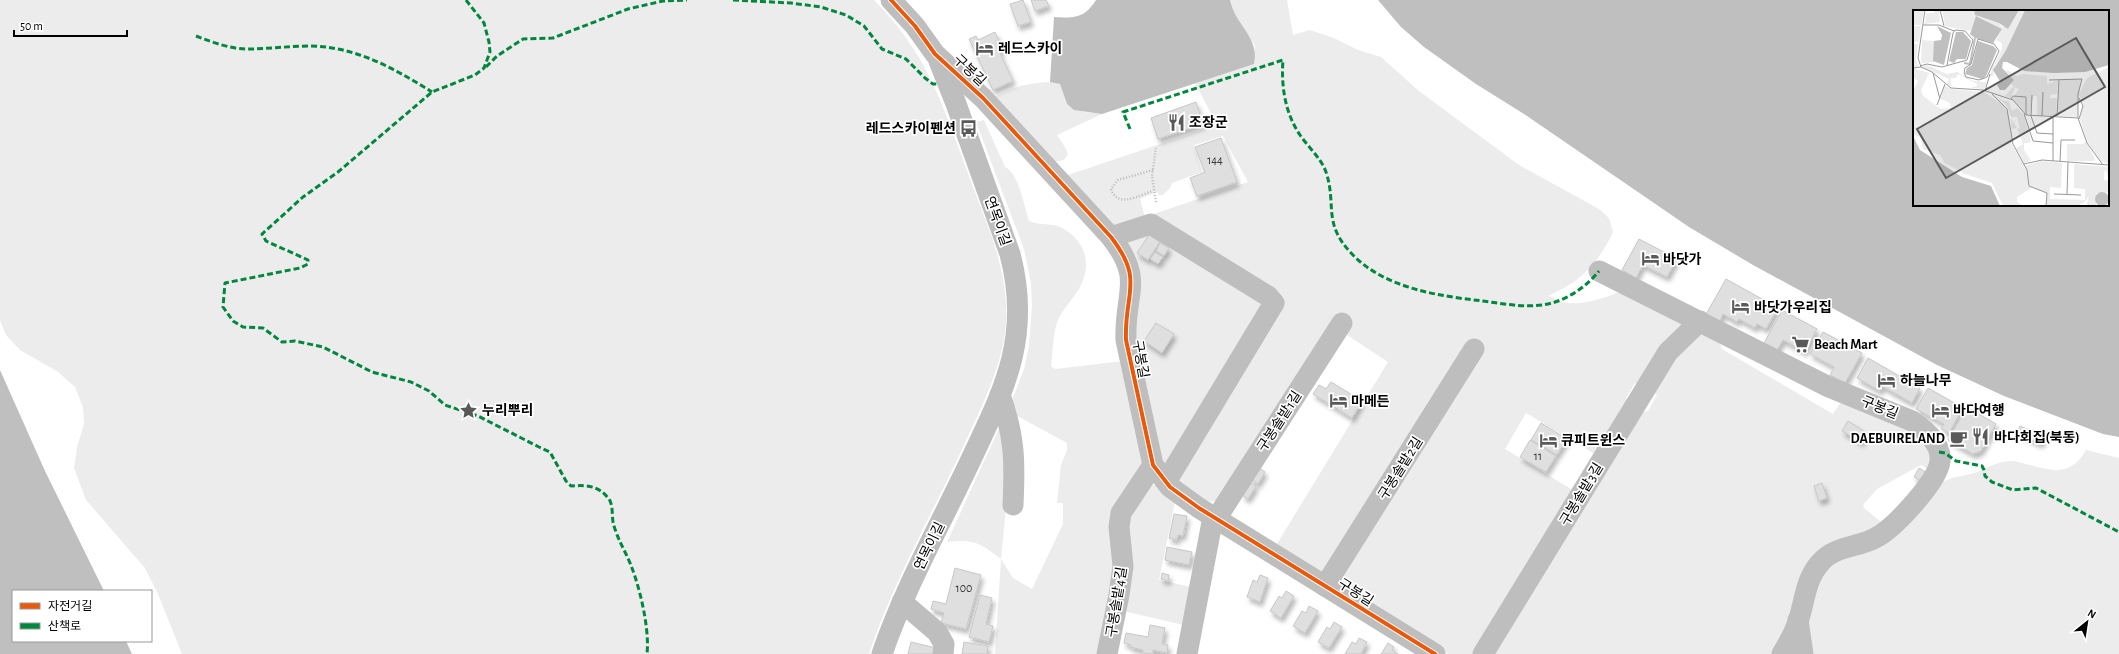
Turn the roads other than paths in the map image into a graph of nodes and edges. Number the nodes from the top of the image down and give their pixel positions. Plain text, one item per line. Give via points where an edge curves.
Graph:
1 (895, 2) edge
2 (935, 54) junction
3 (1111, 236) junction
4 (1599, 271) dead end
5 (1700, 321) junction
6 (1342, 323) dead end
7 (1474, 349) dead end
8 (1000, 395) junction
9 (1153, 465) junction
10 (1166, 482) junction
11 (1013, 505) dead end
12 (1215, 518) junction
13 (1326, 586) junction
14 (902, 602) junction
15 (1798, 620) junction
16 (882, 654) edge
17 (943, 654) edge
18 (1107, 654) edge
19 (1187, 654) edge
20 (1435, 654) edge
21 (1483, 654) edge
22 (1782, 654) edge
23 (1804, 654) edge

1 - 2 street, 구봉길
2 - 3 street, 구봉길 via 983,98
2 - 8 street, 연목이길 via 955,101 1014,269 1017,301 1015,340
3 - 9 street, 구봉길 via 1123,253 1131,277 1126,340
3 - 10 street via 1150,224 1268,296 1274,303
4 - 5 street, 구봉길
5 - 15 street, 구봉길 via 1829,387 1912,420 1930,436 1939,452 1940,461 1934,476 1895,524 1876,538 1831,553 1821,561 1813,571
5 - 21 street, 구봉솔밭3길 via 1668,352
6 - 12 street, 구봉솔밭1길
7 - 13 street, 구봉솔밭2길
8 - 11 street via 1009,419 1015,461
8 - 14 street, 연목이길
9 - 10 street, 구봉길
9 - 18 street, 구봉솔밭4길 via 1121,513 1119,527 1123,566 1120,595
10 - 12 street, 구봉길 via 1183,497
12 - 13 street, 구봉길
12 - 19 street
13 - 20 street, 구봉길
14 - 16 street, 연목이길
14 - 17 street via 938,632 944,644
15 - 22 street, 구봉길
15 - 23 street, 구봉길

